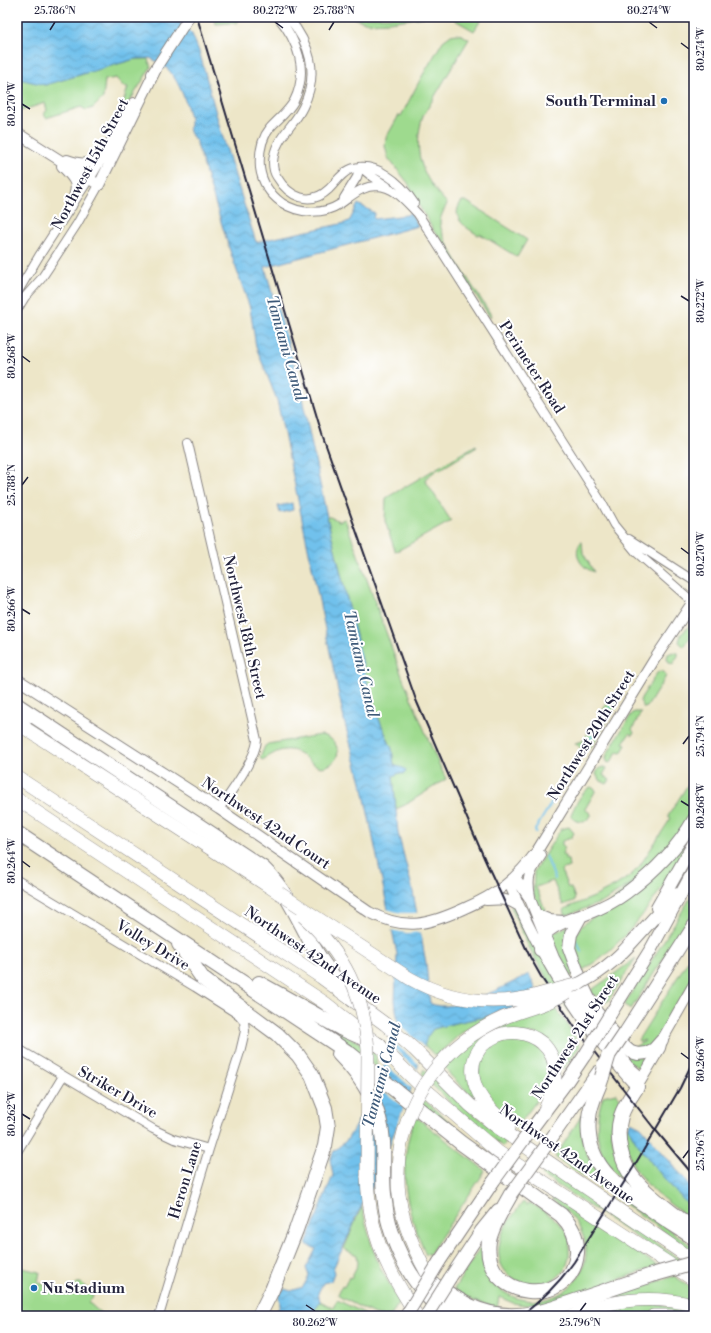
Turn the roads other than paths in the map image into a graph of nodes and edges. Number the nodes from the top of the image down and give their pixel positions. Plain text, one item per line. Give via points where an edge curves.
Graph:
1 (189, 17) edge
2 (278, 17) edge
3 (288, 17) edge
4 (156, 69) junction
5 (17, 133) edge
6 (109, 145) junction
7 (51, 154) junction
8 (360, 167) junction
9 (89, 179) junction
10 (99, 185) junction
11 (392, 189) junction
12 (340, 204) junction
13 (71, 206) junction
14 (418, 214) junction
15 (44, 247) junction
16 (57, 255) junction
17 (17, 293) edge
18 (17, 310) edge
19 (188, 443) dead end
20 (621, 535) junction
21 (694, 581) edge
22 (693, 601) edge
23 (17, 679) edge
24 (17, 705) edge
25 (19, 723) edge
26 (17, 777) edge
27 (17, 799) edge
28 (219, 809) junction
29 (558, 816) junction
30 (694, 819) edge
31 (17, 833) edge
32 (694, 843) edge
33 (694, 870) edge
34 (17, 880) edge
35 (512, 880) junction
36 (694, 887) edge
37 (682, 891) junction
38 (279, 893) junction
39 (530, 899) junction
40 (482, 900) junction
41 (519, 906) junction
42 (538, 916) junction
43 (581, 916) junction
44 (564, 922) junction
45 (694, 925) edge
46 (647, 926) junction
47 (545, 935) junction
48 (174, 937) junction
49 (540, 950) junction
50 (651, 950) junction
51 (218, 966) junction
52 (578, 984) junction
53 (694, 984) edge
54 (353, 1000) junction
55 (319, 1034) junction
56 (662, 1040) junction
57 (379, 1045) junction
58 (17, 1048) edge
59 (240, 1052) joint
60 (608, 1057) joint
61 (600, 1075) junction
62 (62, 1076) junction
63 (639, 1082) junction
64 (544, 1113) junction
65 (523, 1145) junction
66 (209, 1149) junction
67 (17, 1152) edge
68 (510, 1194) junction
69 (694, 1230) edge
70 (694, 1238) edge
71 (694, 1262) edge
72 (694, 1280) edge
73 (436, 1286) junction
74 (694, 1305) edge
75 (159, 1316) edge
76 (258, 1316) edge
77 (406, 1316) edge
78 (417, 1316) edge
79 (426, 1316) edge
80 (447, 1316) edge
81 (468, 1316) edge
82 (572, 1316) edge
83 (653, 1316) edge
84 (672, 1316) edge

1 - 4 street, Northwest 15th Street
2 - 12 street via 297,48 301,75 294,101 270,128 264,139 260,154 262,178 272,195 286,206 315,212 332,209
3 - 8 street via 307,46 311,78 303,108 275,148 275,175 291,193 299,197 312,198 324,193 348,170
4 - 6 street, Northwest 15th Street
4 - 10 street, Northwest 15th Street
5 - 7 street
6 - 7 street via 94,160 86,164
6 - 9 street, Northwest 15th Street
7 - 9 street
7 - 13 street via 75,182 76,190
8 - 11 street, Perimeter Road
8 - 12 street via 354,184
8 - 14 street, Perimeter Road via 373,168 395,182 411,198
9 - 10 street
9 - 13 street, Northwest 15th Street
10 - 16 street, Northwest 15th Street
11 - 12 street via 376,186 362,189
11 - 14 street, Perimeter Road
13 - 15 street, Northwest 15th Street
14 - 20 street, Perimeter Road
15 - 16 street via 52,256
15 - 17 street, Northwest 15th Street
16 - 18 street, Northwest 15th Street
19 - 28 street, Northwest 18th Street via 256,740 251,759
20 - 21 street, Perimeter Road
20 - 22 street, Perimeter Road via 636,552
22 - 29 street, Northwest 20th Street
23 - 28 street, Northwest 42nd Court
24 - 54 highway via 263,868 284,892 318,954
25 - 38 highway
26 - 54 highway, Northwest 42nd Avenue
27 - 57 highway via 303,987
28 - 40 street, Northwest 42nd Court via 366,909 387,920 420,924 440,919
29 - 35 street, Northwest 20th Street via 537,851
29 - 39 street via 558,827 530,875
30 - 43 main road via 674,849 651,873 616,900
31 - 48 highway
32 - 46 main road
33 - 37 main road, Northwest 21st Street
34 - 59 street, Volley Drive via 239,1015 244,1021 245,1031
35 - 39 street
35 - 40 street, Northwest 42nd Court
35 - 41 street
36 - 50 main road via 669,928
37 - 46 main road via 663,907
37 - 50 main road, Northwest 21st Street
38 - 52 highway, bridge via 409,978 449,996 480,1002 506,1000 525,998
38 - 78 highway, bridge via 319,931 335,951 352,979 360,1002 368,1050 367,1189 371,1216 380,1248 390,1270
39 - 42 street
40 - 41 street via 510,900
41 - 49 street
42 - 44 main road via 550,921
42 - 47 street
43 - 44 main road
43 - 56 main road via 571,934 569,948 584,990 594,1009 631,1052 646,1053
44 - 47 main road
45 - 60 main road, bridge
46 - 52 main road, bridge via 616,959
47 - 49 main road
47 - 63 street via 557,964 586,1011
48 - 51 highway
48 - 76 highway via 203,978 277,1034 298,1055 312,1075 325,1108 328,1127 325,1146 294,1236 272,1290
49 - 63 street via 584,1021 625,1075
50 - 64 main road, Northwest 21st Street, bridge
51 - 55 highway
51 - 57 highway via 247,976 340,1028
52 - 73 highway, bridge via 558,998 481,1029 459,1045 432,1073 415,1100 404,1130 399,1154 398,1188 404,1220 413,1245
53 - 56 street
54 - 65 highway, Northwest 42nd Avenue via 385,1024 470,1105
55 - 68 highway via 370,1069 461,1143 568,1222 576,1240 576,1261 566,1278 555,1287 536,1292 520,1291 504,1282 492,1266 489,1254 490,1239
55 - 80 highway via 353,1068 371,1096 381,1128 383,1188 396,1245 420,1288
56 - 63 street via 660,1048
57 - 72 highway via 418,1083 498,1152
58 - 62 street, Striker Drive
59 - 66 street, Heron Lane
60 - 61 highway, bridge
61 - 68 main road, bridge
61 - 70 highway via 588,1123 590,1142 597,1162 621,1189
62 - 66 street, Striker Drive via 152,1129
62 - 67 street
63 - 69 highway via 619,1123 619,1145 626,1164 641,1187
64 - 65 highway via 555,1075 553,1060 548,1050 535,1038 523,1033 508,1032 491,1038 474,1059 472,1071 475,1085 485,1102 513,1129
64 - 77 main road, Northwest 21st Street, bridge via 493,1182
65 - 71 highway, Northwest 42nd Avenue
66 - 75 street, Heron Lane
68 - 79 main road, bridge via 486,1225
71 - 73 highway, bridge via 548,1310 522,1315 497,1314 477,1309
73 - 81 highway via 447,1300
74 - 82 highway via 662,1300 625,1301
83 - 84 highway

